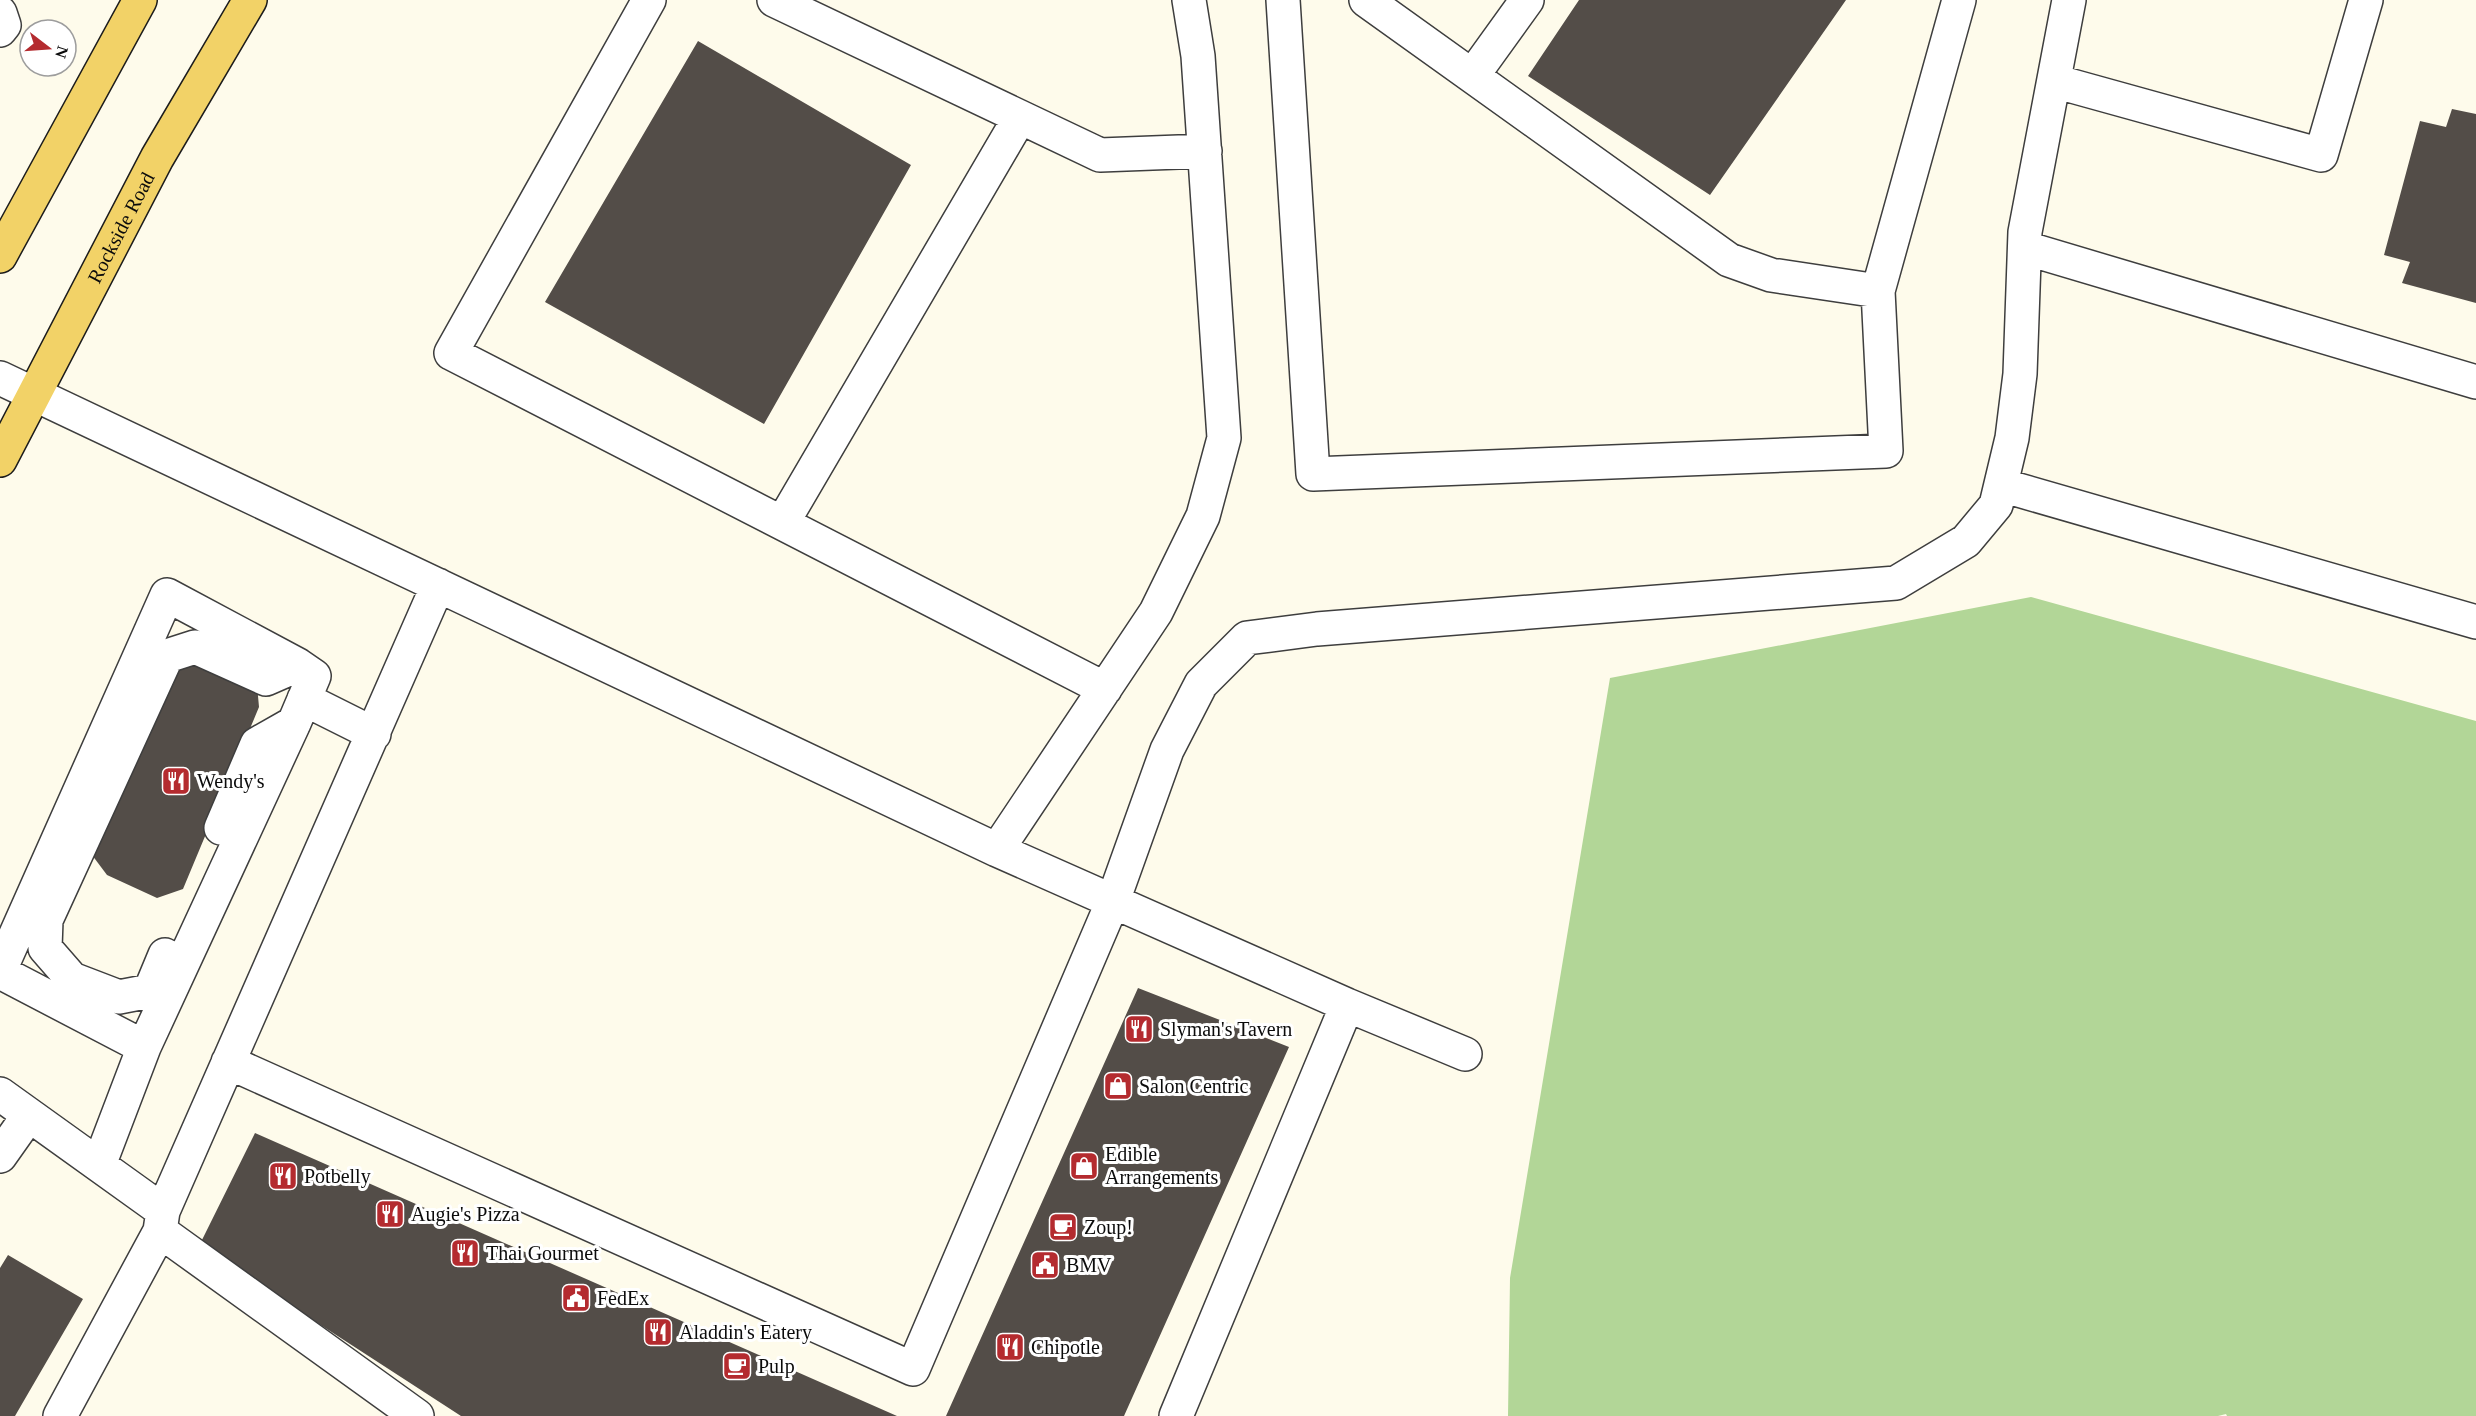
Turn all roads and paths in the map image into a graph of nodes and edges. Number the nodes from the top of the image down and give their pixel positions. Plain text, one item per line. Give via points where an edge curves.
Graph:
1 (140, 0) edge
2 (250, 0) edge
3 (649, 0) edge
4 (774, 0) edge
5 (1189, 0) edge
6 (1283, 0) edge
7 (1366, 0) edge
8 (1527, 0) edge
9 (1959, 0) edge
10 (2069, 0) edge
11 (2366, 0) edge
12 (1401, 11) edge
13 (0, 13) edge
14 (0, 30) edge
15 (1473, 75) junction
16 (2054, 81) junction
17 (1020, 117) junction
18 (1204, 151) junction
19 (2025, 248) junction
20 (0, 256) edge
21 (1878, 291) junction
22 (0, 378) edge
23 (2476, 382) edge
24 (34, 395) junction
25 (0, 460) edge
26 (2001, 485) junction
27 (783, 522) junction
28 (438, 585) junction
29 (2476, 622) edge
30 (298, 665) junction
31 (1105, 689) junction
32 (299, 711) junction
33 (374, 734) junction
34 (997, 850) junction
35 (1113, 901) junction
36 (0, 971) edge
37 (1347, 1005) junction
38 (144, 1047) junction
39 (1465, 1054) dead end
40 (228, 1062) junction
41 (0, 1094) edge
42 (29, 1115) junction
43 (0, 1156) edge
44 (99, 1165) junction
45 (161, 1221) junction
46 (60, 1416) edge
47 (417, 1416) edge
48 (1176, 1416) edge

1 - 20 main road
2 - 24 main road, Rockside Road via 158,158
3 - 27 street via 451,352
4 - 17 street
5 - 18 street via 1198,56
6 - 21 street via 1313,474 1886,451
7 - 12 street
8 - 15 street
9 - 21 street
10 - 16 street
11 - 16 street via 2321,155
12 - 15 street
13 - 14 street via 4,25
15 - 21 street via 1729,260 1771,275
16 - 19 street
17 - 18 street via 1100,155
17 - 27 street
18 - 31 street via 1224,438 1203,516 1156,612
19 - 23 street
19 - 26 street via 2020,374
22 - 24 street
24 - 25 main road, Rockside Road
24 - 28 street
26 - 29 street
26 - 35 street via 1996,505 1966,541 1896,583 1317,629 1247,638 1201,684 1167,750
27 - 31 street
28 - 33 street
28 - 34 street
30 - 32 street via 314,676
30 - 32 street via 266,679 195,647 167,656 46,920 45,948 72,979 119,997 150,991 257,744
30 - 36 street via 167,595
31 - 34 street
32 - 33 street
32 - 38 street
33 - 40 street
34 - 35 street
35 - 37 street
35 - 40 street via 913,1369
36 - 38 street
37 - 39 street
37 - 48 street
38 - 44 street
40 - 45 street
41 - 42 street
42 - 43 street
42 - 44 street
44 - 45 street
45 - 46 street
45 - 47 street

